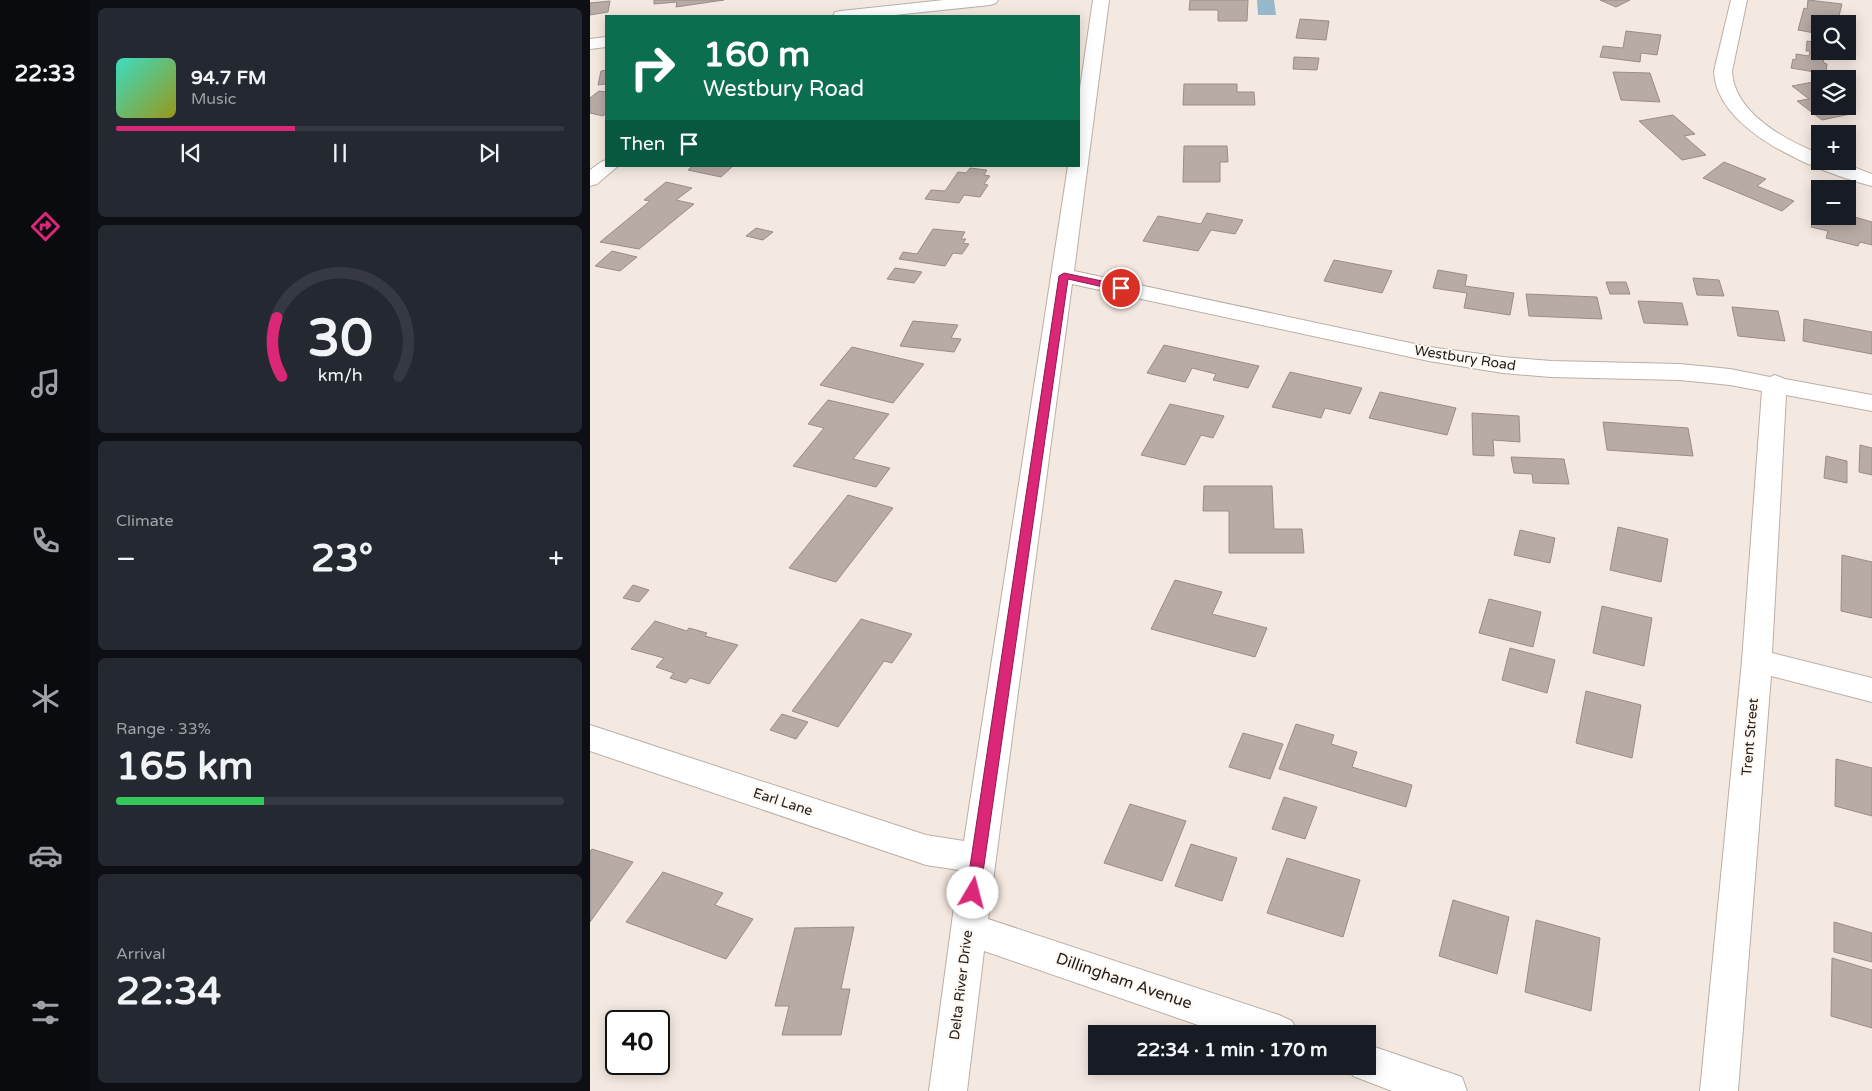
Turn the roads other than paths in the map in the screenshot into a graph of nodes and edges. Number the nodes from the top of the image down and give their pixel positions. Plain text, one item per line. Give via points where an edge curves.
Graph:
1 (990, 0) edge
2 (1101, 0) edge
3 (1739, 0) edge
4 (851, 15) edge
5 (605, 42) edge
6 (590, 44) edge
7 (1080, 153) edge
8 (607, 167) edge
9 (1078, 167) edge
10 (590, 180) edge
11 (1872, 180) edge
12 (1064, 276) junction
13 (1775, 384) junction
14 (1872, 403) edge
15 (1757, 660) junction
16 (1872, 690) edge
17 (590, 738) edge
18 (978, 858) junction
19 (968, 929) junction
20 (1252, 1025) edge
21 (1376, 1066) edge
22 (948, 1091) edge
23 (1448, 1091) edge
24 (1719, 1091) edge

1 - 4 street
2 - 7 street
3 - 11 street via 1723,76 1733,102 1749,120 1809,158
5 - 6 street
8 - 10 street
9 - 12 street, Delta River Drive
12 - 13 street, Westbury Road via 1429,354 1494,364 1551,369 1680,372
12 - 18 street, Delta River Drive
13 - 14 street, Westbury Road
13 - 15 street, Trent Street
15 - 16 street
15 - 24 street, Trent Street
17 - 18 street, Earl Lane via 926,850
18 - 19 street, Delta River Drive
19 - 20 street, Dillingham Avenue
19 - 22 street, Delta River Drive
21 - 23 street

